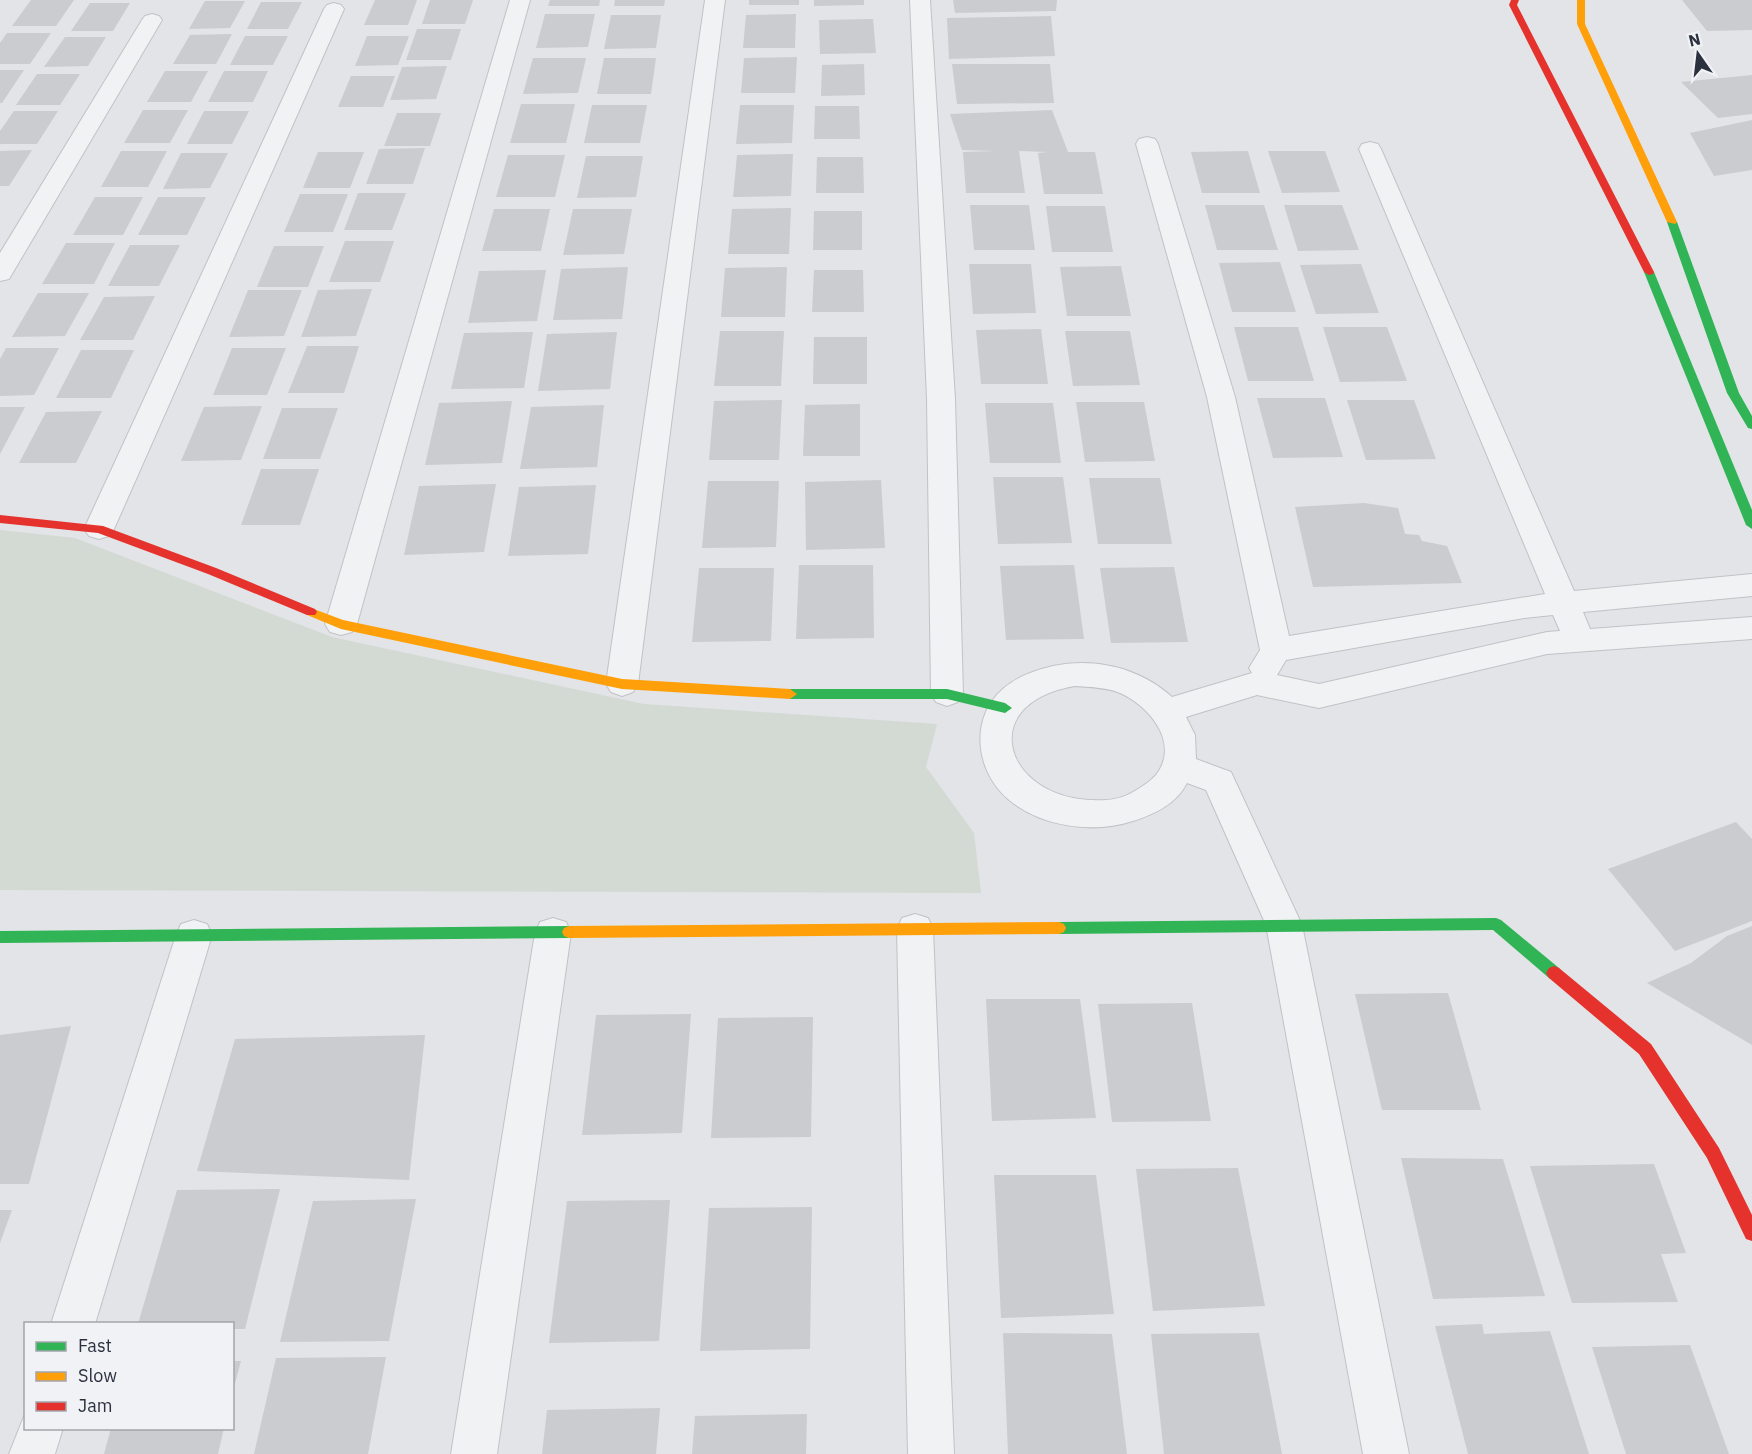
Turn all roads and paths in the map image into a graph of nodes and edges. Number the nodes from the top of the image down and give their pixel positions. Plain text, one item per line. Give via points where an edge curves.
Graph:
1 (520, 0) edge
2 (715, 0) edge
3 (920, 0) edge
4 (1515, 0) edge
5 (1581, 0) edge
6 (334, 9) dead end
7 (152, 20) dead end
8 (1148, 144) dead end
9 (1370, 149) dead end
10 (1624, 221) junction
11 (1672, 222) junction
12 (0, 274) edge
13 (1752, 425) edge
14 (0, 519) edge
15 (1752, 525) edge
16 (99, 529) junction
17 (1752, 585) edge
18 (1564, 602) junction
19 (341, 624) junction
20 (1752, 628) edge
21 (1580, 641) junction
22 (1275, 650) junction
23 (1257, 683) junction
24 (622, 684) junction
25 (946, 694) junction
26 (1005, 708) junction
27 (1165, 711) junction
28 (1179, 766) junction
29 (1284, 925) junction
30 (915, 929) junction
31 (553, 933) junction
32 (194, 935) junction
33 (0, 937) edge
34 (1752, 1233) edge
35 (73, 1322) edge
36 (39, 1430) edge
37 (32, 1454) edge
38 (474, 1454) edge
39 (931, 1454) edge
40 (1386, 1454) edge

1 - 19 street
2 - 24 street
3 - 25 street via 941,399
4 - 10 street via 1513,5
5 - 11 street via 1581,24
6 - 16 street
7 - 12 street
8 - 22 street via 1221,397
9 - 18 street
10 - 11 street
10 - 15 street via 1644,260
11 - 13 street via 1733,393
14 - 16 street
16 - 19 street
17 - 18 street
18 - 21 street
18 - 22 street
19 - 24 street
20 - 21 street
21 - 23 street via 1547,643 1319,696
22 - 23 street
23 - 27 street
24 - 25 street via 801,695
25 - 26 street
26 - 27 street via 1022,690 1046,679 1075,674 1104,676 1132,685
26 - 28 street via 995,729 996,752 1007,775 1028,794 1056,809 1086,815 1119,813 1146,804 1167,787
27 - 28 street via 1173,720 1181,743
28 - 29 street via 1219,781
29 - 30 street
29 - 34 street via 1496,924 1645,1049 1713,1153
29 - 40 street
30 - 31 street
30 - 39 street
31 - 32 street
31 - 38 street
32 - 33 street
32 - 35 street
36 - 37 street

